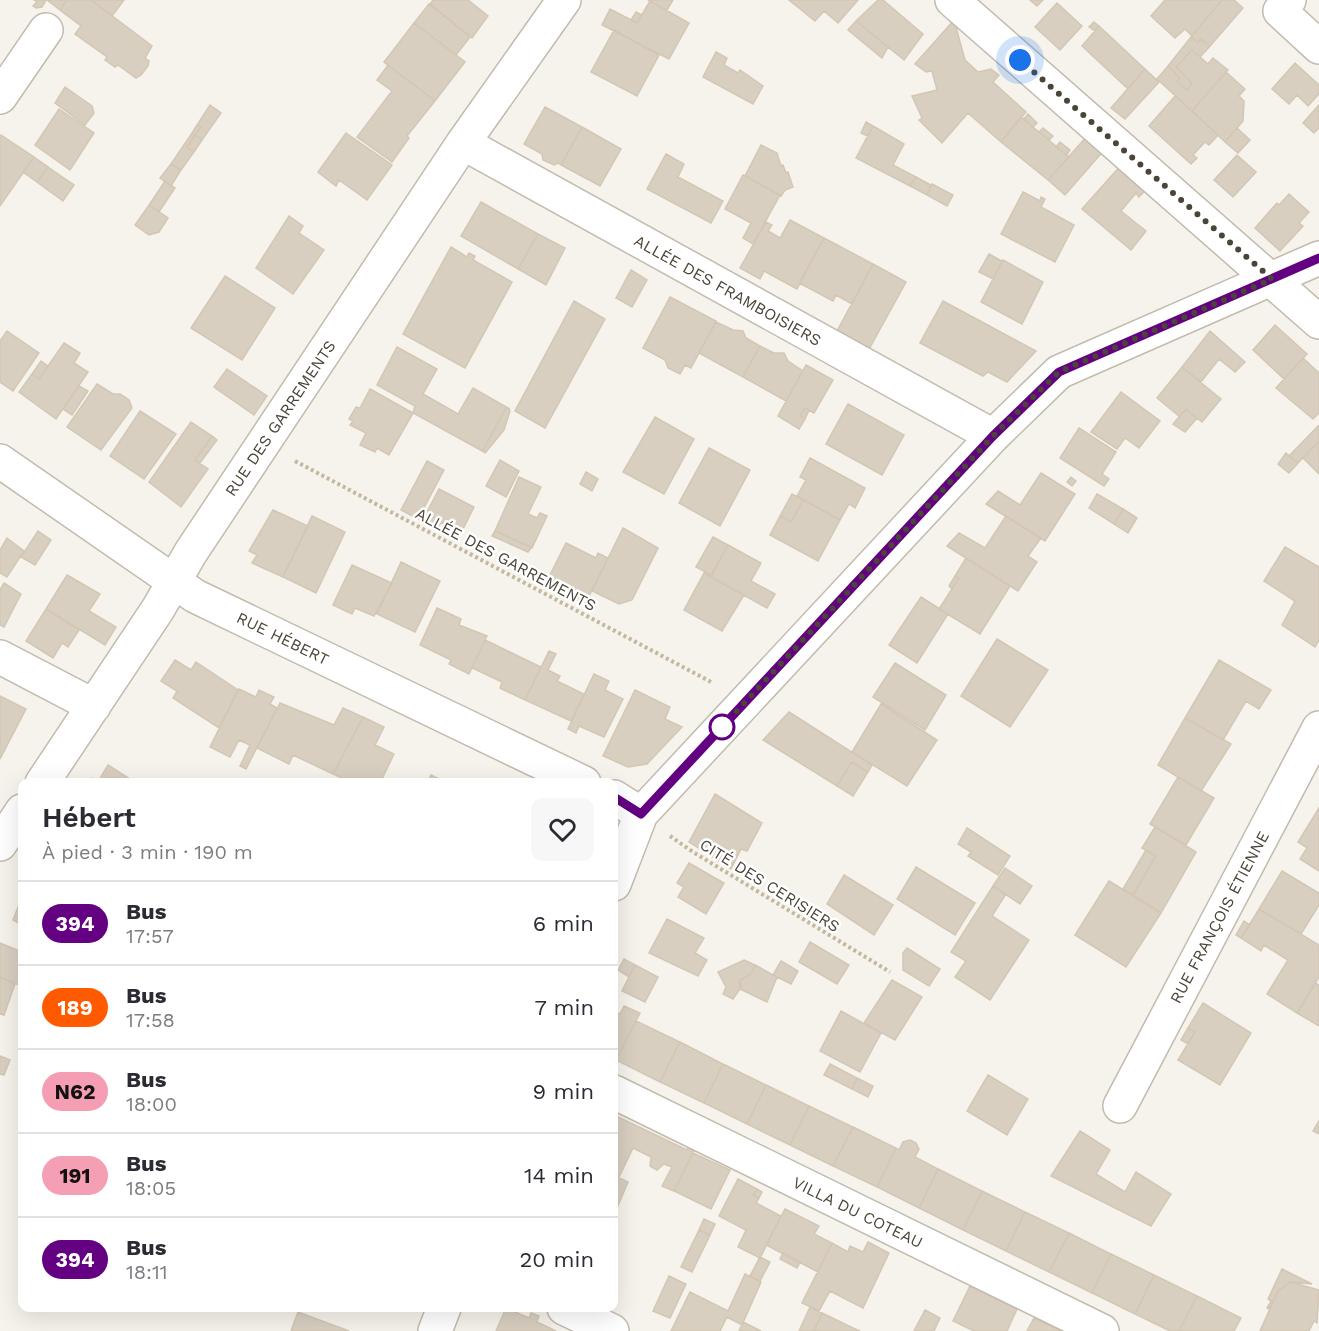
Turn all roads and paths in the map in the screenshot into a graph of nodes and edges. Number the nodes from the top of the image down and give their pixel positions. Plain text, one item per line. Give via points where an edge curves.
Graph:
1 (564, 0) edge
2 (951, 0) edge
3 (1279, 4) edge
4 (46, 30) dead end
5 (1319, 47) edge
6 (0, 97) edge
7 (463, 143) junction
8 (1319, 258) edge
9 (1272, 279) junction
10 (1319, 322) edge
11 (993, 436) junction
12 (292, 460) dead end
13 (0, 461) edge
14 (174, 581) junction
15 (0, 657) edge
16 (718, 686) dead end
17 (94, 706) junction
18 (1319, 728) edge
19 (45, 778) edge
20 (574, 778) edge
21 (618, 800) edge
22 (641, 814) junction
23 (18, 817) edge
24 (0, 844) edge
25 (618, 874) edge
26 (890, 972) dead end
27 (618, 1094) edge
28 (1120, 1106) dead end
29 (442, 1312) edge
30 (572, 1312) edge
31 (435, 1331) edge
32 (612, 1331) edge
33 (1102, 1331) edge

1 - 7 street, RUE DES GARREMENTS
2 - 9 street
3 - 5 street
4 - 6 street
7 - 11 street, ALLÉE DES FRAMBOISIERS
7 - 14 street, RUE DES GARREMENTS
8 - 9 street
9 - 10 street
9 - 11 street via 1059,372
11 - 22 street
12 - 16 path, ALLÉE DES GARREMENTS
13 - 14 street, RUE HÉBERT
14 - 17 street, RUE DES GARREMENTS
14 - 20 street, RUE HÉBERT via 195,596
15 - 17 street
17 - 19 street, RUE DES GARREMENTS
18 - 28 street, RUE FRANÇOIS ÉTIENNE
21 - 22 street
22 - 25 street
22 - 26 path, CITÉ DES CERISIERS via 693,852
23 - 24 street
27 - 33 street, VILLA DU COTEAU
29 - 31 street
30 - 32 street

